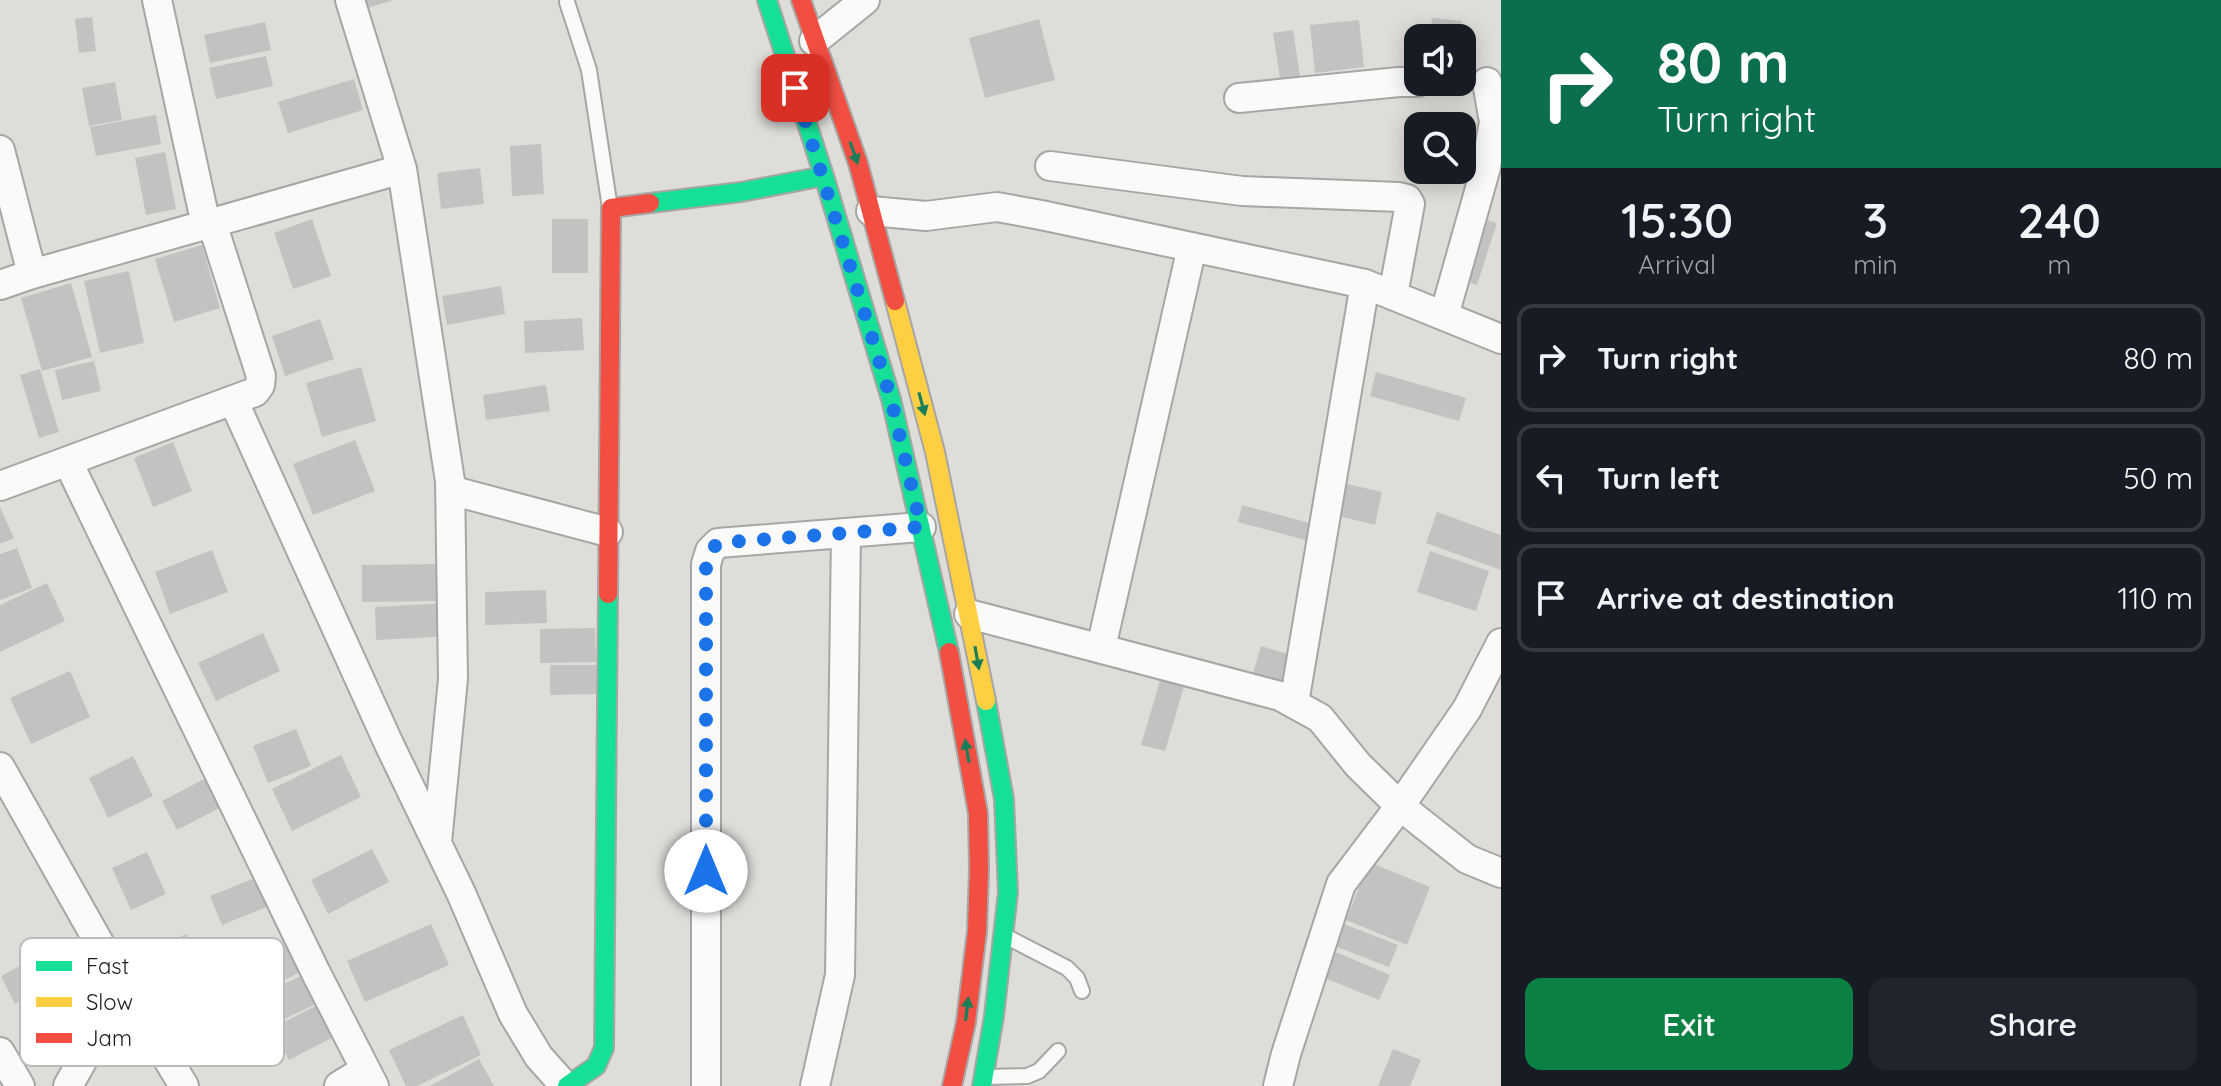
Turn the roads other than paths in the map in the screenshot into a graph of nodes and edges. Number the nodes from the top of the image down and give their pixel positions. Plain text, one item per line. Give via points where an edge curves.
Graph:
1 (157, 0) edge
2 (350, 0) edge
3 (767, 0) edge
4 (801, 0) edge
5 (865, 0) edge
6 (567, 2) dead end
7 (814, 41) junction
8 (1404, 82) edge
9 (1483, 82) edge
10 (1239, 98) dead end
11 (0, 150) edge
12 (1050, 166) dead end
13 (402, 169) junction
14 (824, 176) junction
15 (611, 208) junction
16 (871, 211) junction
17 (209, 224) junction
18 (1192, 247) junction
19 (32, 274) junction
20 (1365, 284) junction
21 (0, 285) edge
22 (1393, 295) junction
23 (1444, 316) junction
24 (1501, 339) edge
25 (233, 400) junction
26 (68, 462) junction
27 (0, 486) edge
28 (450, 490) junction
29 (921, 527) junction
30 (608, 532) junction
31 (846, 533) junction
32 (969, 614) junction
33 (1501, 643) edge
34 (1101, 648) junction
35 (1294, 703) junction
36 (0, 767) edge
37 (1400, 806) junction
38 (437, 842) junction
39 (1501, 873) edge
40 (977, 931) junction
41 (1003, 935) junction
42 (96, 938) edge
43 (1082, 991) dead end
44 (1058, 1051) dead end
45 (0, 1052) edge
46 (79, 1066) edge
47 (172, 1066) edge
48 (370, 1078) edge
49 (982, 1081) edge
50 (20, 1086) edge
51 (68, 1086) edge
52 (184, 1086) edge
53 (339, 1086) edge
54 (566, 1086) edge
55 (706, 1086) edge
56 (815, 1086) edge
57 (952, 1086) edge
58 (1278, 1086) edge

1 - 17 street
2 - 13 street
3 - 14 street
4 - 7 street
5 - 7 street
6 - 15 lane via 589,70
7 -> 16 street
8 - 10 street
9 - 23 street via 1494,122
11 - 19 street
12 - 22 street via 1242,191 1407,199
13 - 17 street
13 - 28 street
14 - 15 street
14 - 29 street via 891,399
15 - 30 street
16 - 18 street via 926,216 997,207
16 -> 32 street via 935,452
17 - 19 street
17 - 25 street via 261,376 255,392
18 - 20 street
18 - 34 street
19 - 21 street
20 - 22 street
20 - 35 street
22 - 23 street
23 - 24 street
25 - 26 street
25 - 38 street
26 - 27 street
26 - 48 street
28 - 30 street
28 - 38 street via 453,679
29 - 31 street
40 -> 29 street via 978,813
30 - 54 street via 604,1048 596,1066
31 - 55 street via 718,543 706,564
31 - 56 street via 840,975
32 - 34 street
32 -> 41 street via 1004,799 1008,892
33 - 37 street via 1467,709
34 - 35 street
35 - 37 street via 1320,718
36 - 42 street
37 - 39 street via 1467,859
37 - 58 street via 1341,884
38 - 54 street via 513,1014 539,1057
40 - 41 lane
57 -> 40 street
41 - 43 lane via 1067,968
41 - 49 street
44 - 49 lane via 1027,1076
45 - 50 street
46 - 51 street
47 - 52 street
48 - 53 street

